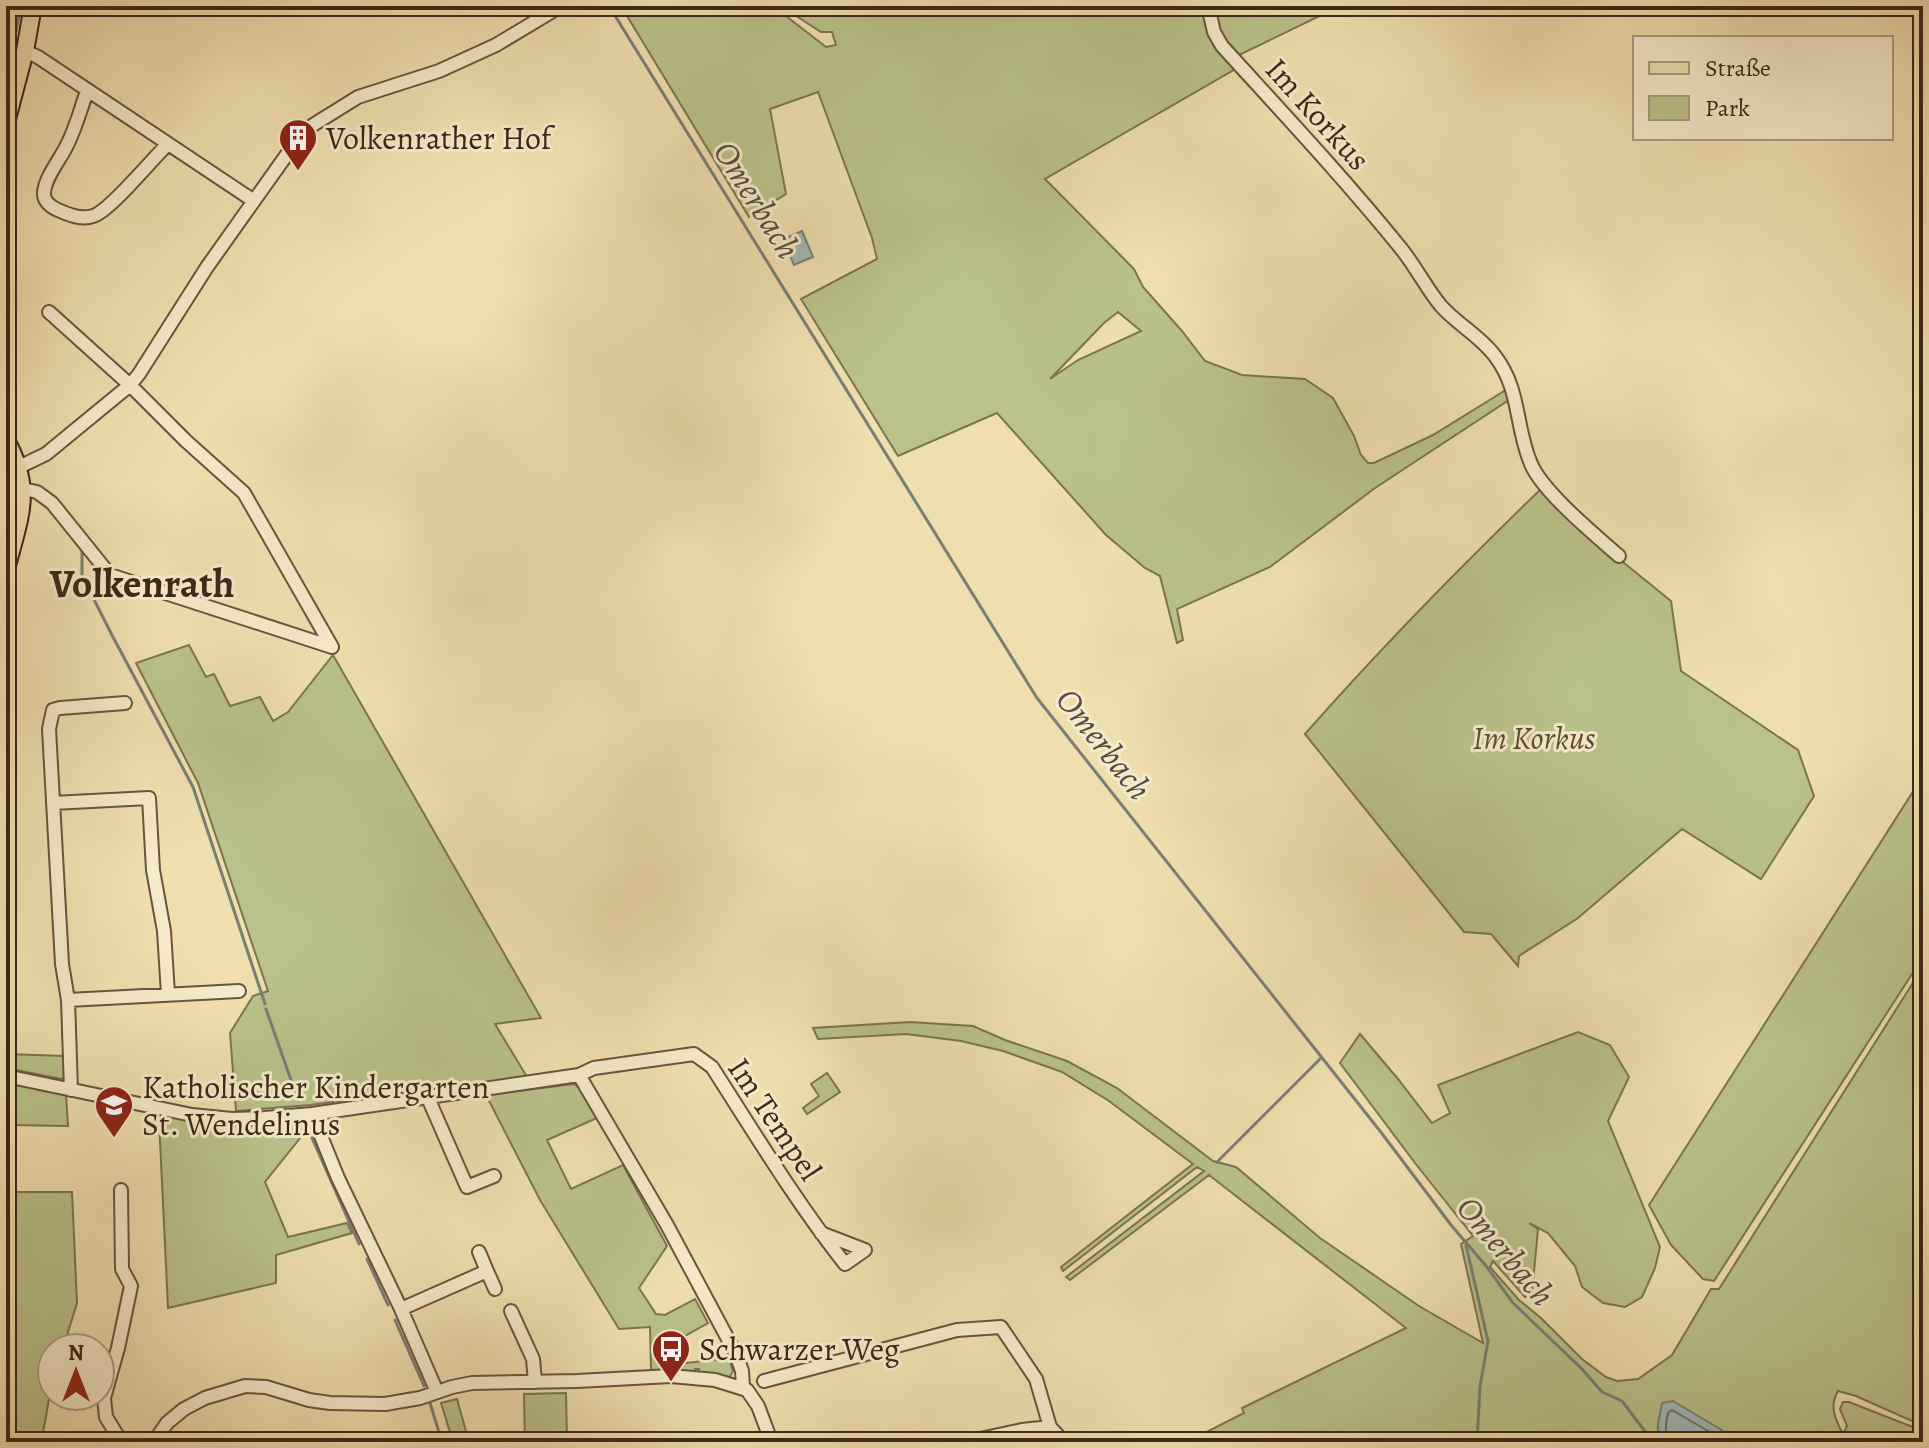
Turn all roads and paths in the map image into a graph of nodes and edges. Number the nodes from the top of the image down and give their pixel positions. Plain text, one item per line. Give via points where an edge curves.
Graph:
1 (33, 6) edge
2 (561, 6) edge
3 (1208, 6) edge
4 (25, 51) junction
5 (87, 91) junction
6 (6, 123) edge
7 (168, 144) junction
8 (254, 201) junction
9 (49, 312) dead end
10 (130, 385) junction
11 (6, 440) edge
12 (19, 467) junction
13 (23, 489) junction
14 (1619, 556) dead end
15 (6, 570) edge
16 (125, 703) dead end
17 (53, 803) junction
18 (239, 991) dead end
19 (168, 994) junction
20 (68, 1000) junction
21 (579, 1075) junction
22 (6, 1076) edge
23 (71, 1090) junction
24 (428, 1098) junction
25 (312, 1114) junction
26 (494, 1176) dead end
27 (121, 1190) dead end
28 (821, 1233) dead end
29 (479, 1252) dead end
30 (487, 1271) junction
31 (495, 1289) dead end
32 (401, 1309) junction
33 (511, 1311) dead end
34 (764, 1381) dead end
35 (535, 1382) junction
36 (743, 1388) junction
37 (437, 1392) junction
38 (1050, 1427) junction
39 (771, 1441) edge
40 (126, 1442) edge
41 (154, 1442) edge
42 (966, 1442) edge
43 (1064, 1442) edge

1 - 4 main road
2 - 8 street via 496,45 439,71 358,97 313,125
3 - 14 street, Im Korkus via 1222,46 1343,179 1442,307 1497,358 1515,395 1526,451 1539,478
4 - 5 street
4 - 6 main road
5 - 7 street
5 - 7 street via 47,182 45,200 54,208 71,216 97,216
7 - 8 street
8 - 10 street
9 - 10 street
10 - 12 street via 46,454
10 - 13 street via 244,493 332,647 110,575 52,503
11 - 12 main road
12 - 13 main road
13 - 15 main road
16 - 17 street via 53,710
17 - 19 street via 149,798
17 - 20 street
18 - 19 street
19 - 20 street
20 - 23 street
21 - 24 street, Im Tempel
21 - 28 street, Im Tempel via 594,1068 694,1054 712,1067
21 - 36 street via 736,1354
22 - 23 street, Im Tempel
23 - 25 street, Im Tempel via 232,1119
24 - 25 street, Im Tempel
24 - 26 street via 461,1190
25 - 32 street
27 - 40 street via 122,1269 131,1286 104,1398 106,1417
29 - 30 street
30 - 31 street
30 - 32 street
32 - 37 street
33 - 35 street via 533,1359
34 - 38 street via 957,1330 1001,1327 1036,1379
35 - 36 street via 671,1376
35 - 37 street via 472,1383
36 - 39 street via 754,1398
37 - 41 street via 385,1404 330,1403 245,1386 184,1409
38 - 42 street
38 - 43 street

